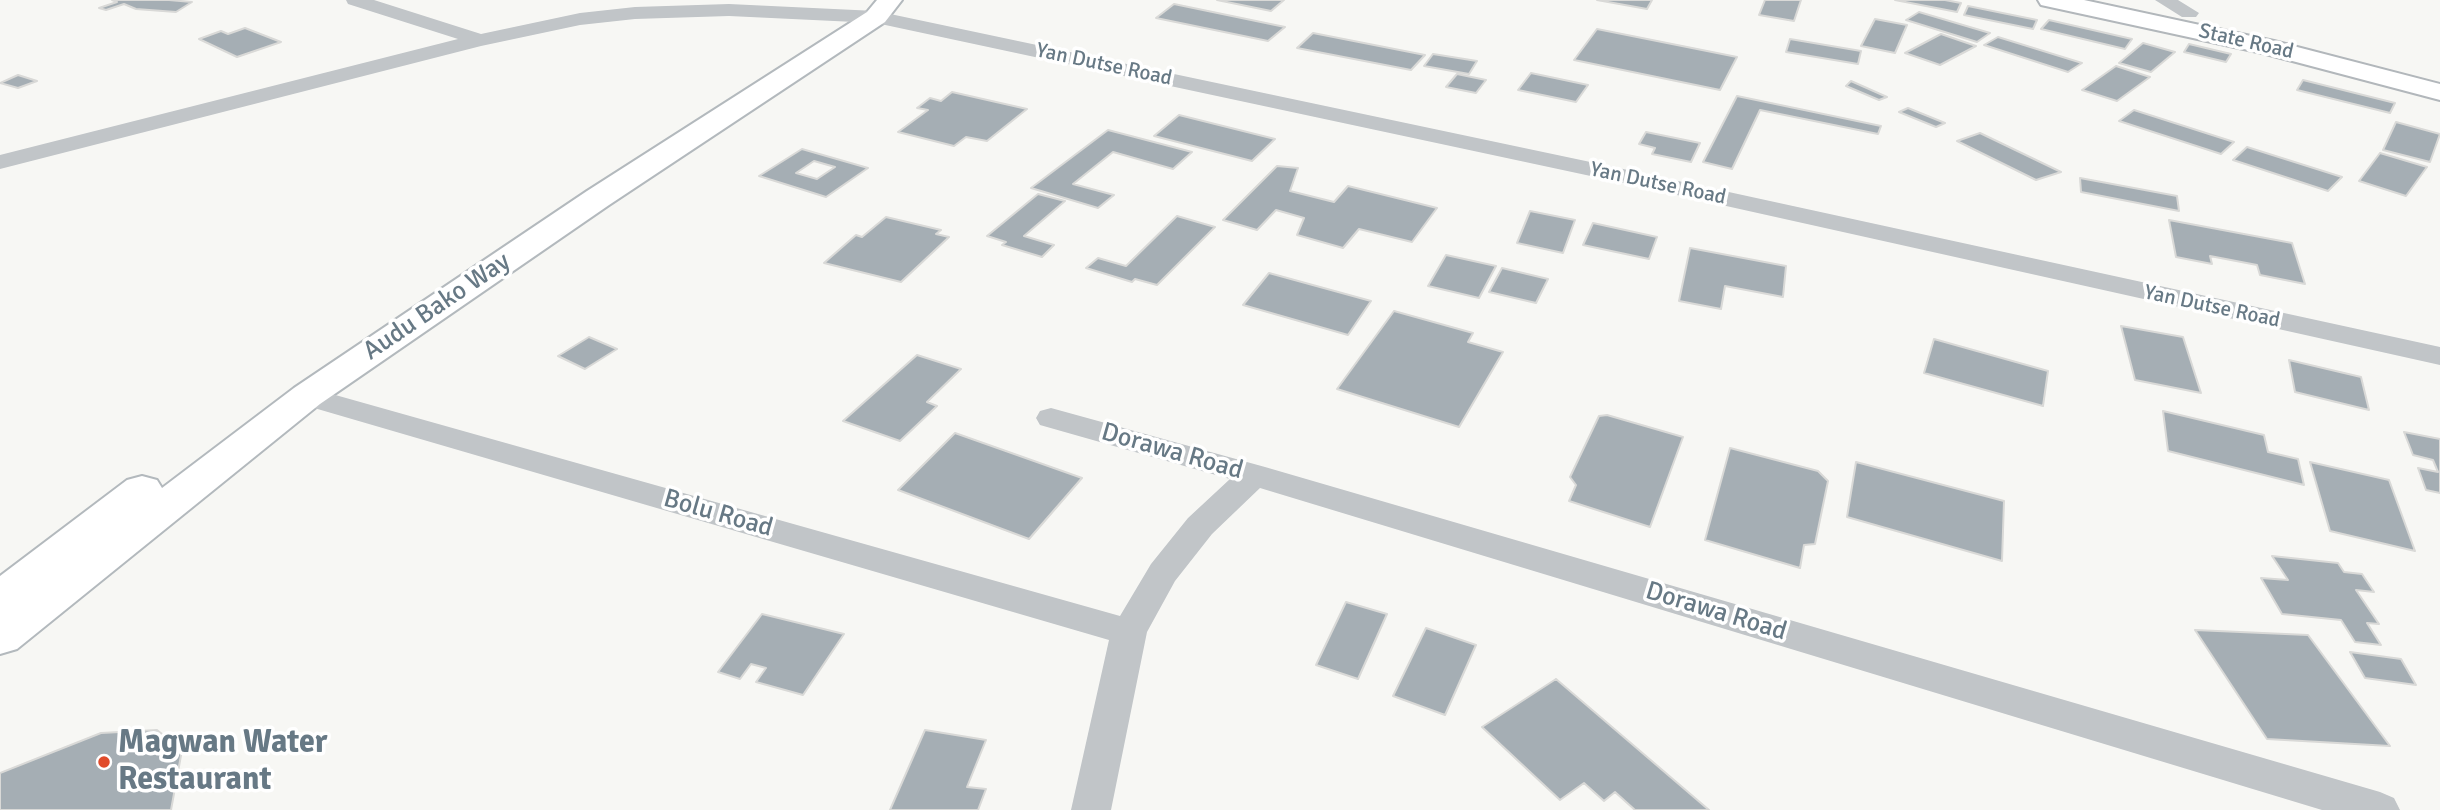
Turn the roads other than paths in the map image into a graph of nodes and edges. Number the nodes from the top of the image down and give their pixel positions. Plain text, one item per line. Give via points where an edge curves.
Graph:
1 (355, 0) edge
2 (2050, 0) edge
3 (2126, 0) edge
4 (2164, 0) edge
5 (875, 8) edge
6 (2189, 13) junction
7 (480, 40) junction
8 (2440, 75) edge
9 (2440, 92) edge
10 (0, 162) edge
11 (2440, 356) edge
12 (307, 396) junction
13 (1051, 418) dead end
14 (1254, 475) junction
15 (0, 600) edge
16 (1129, 632) junction
17 (0, 636) edge
18 (1091, 810) edge
19 (2380, 810) edge

1 - 7 street
2 - 9 main road, State Road via 2264,46
3 - 6 main road, State Road
4 - 6 street
5 - 7 street, Yan Dutse Road via 635,13 580,19
5 - 11 street, Yan Dutse Road
5 - 12 main road, Audu Bako Way
5 - 15 main road, Audu Bako Way via 382,317 182,460
6 - 8 main road, State Road
7 - 10 street, Yan Dutse Road
12 - 16 street, Bolu Road
12 - 17 main road, Audu Bako Way
13 - 14 street, Dorawa Road
14 - 16 street via 1200,526 1163,573
14 - 19 street, Dorawa Road
16 - 18 street

